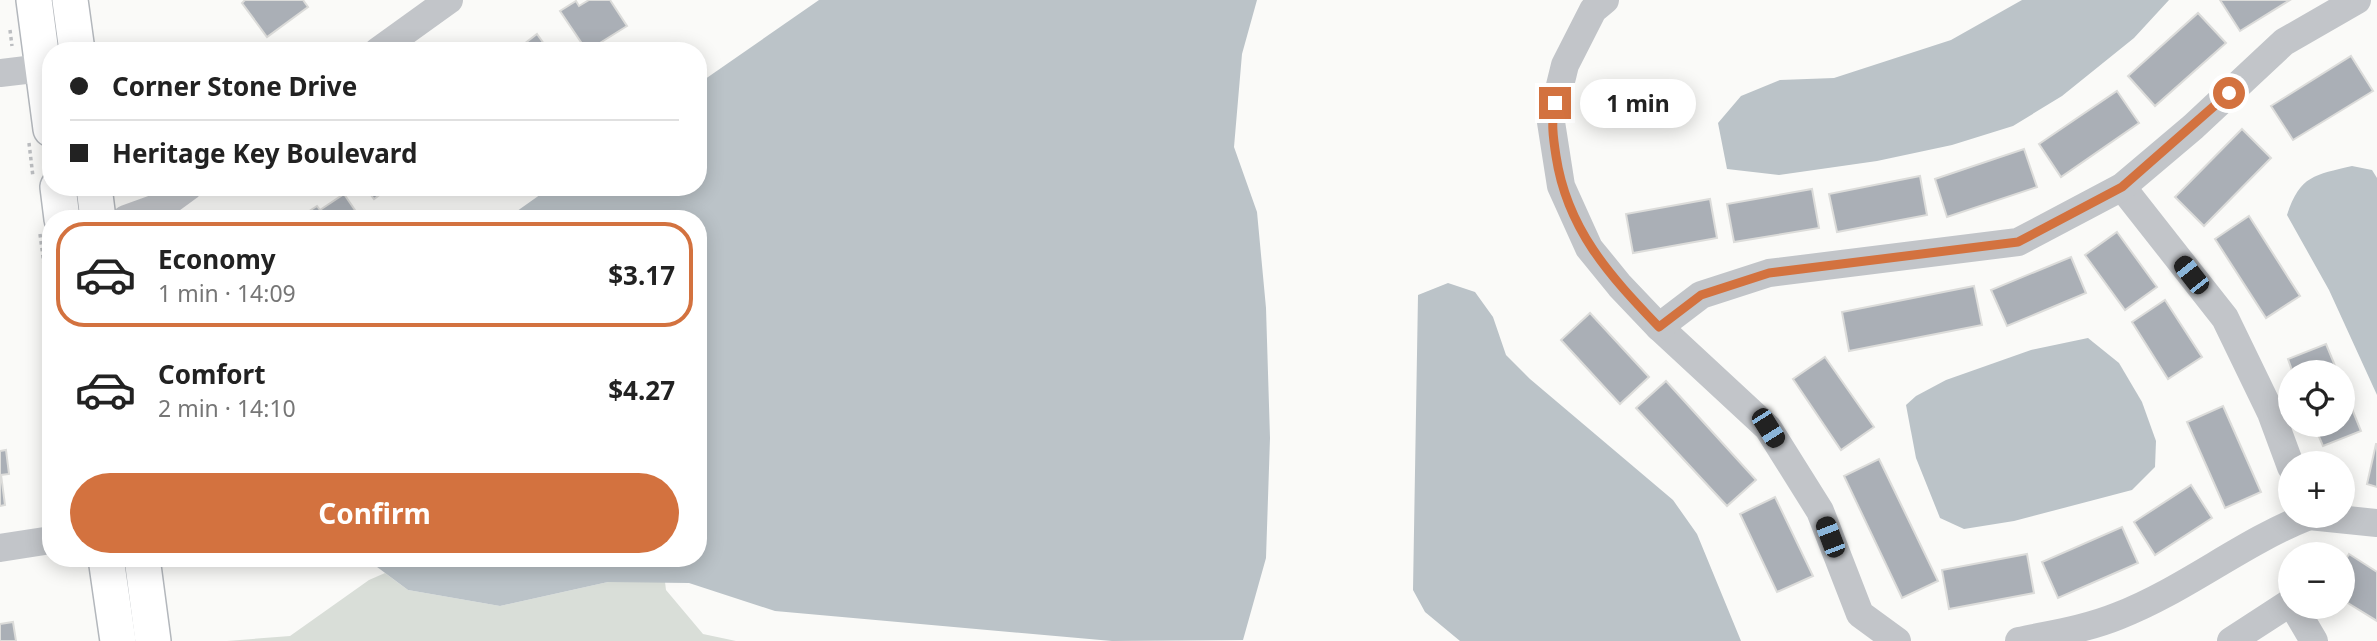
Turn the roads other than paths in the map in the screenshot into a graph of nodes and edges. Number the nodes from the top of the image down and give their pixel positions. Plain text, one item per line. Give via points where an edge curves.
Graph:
1 (34, 0) edge
2 (70, 0) edge
3 (449, 0) edge
4 (1605, 0) edge
5 (2357, 0) edge
6 (76, 42) edge
7 (391, 42) edge
8 (28, 70) edge
9 (39, 134) edge
10 (2122, 187) junction
11 (175, 196) edge
12 (149, 210) edge
13 (1659, 327) junction
14 (2285, 451) edge
15 (2355, 521) edge
16 (2377, 523) edge
17 (2279, 528) edge
18 (42, 541) edge
19 (0, 548) edge
20 (107, 567) edge
21 (143, 567) edge
22 (2278, 610) edge
23 (2301, 619) edge
24 (117, 641) edge
25 (153, 641) edge
26 (1897, 641) edge
27 (2018, 641) edge
28 (2231, 641) edge
29 (2314, 641) edge

1 - 8 main road
2 - 6 main road
3 - 7 street
4 - 13 street via 1593,10 1564,65 1553,111 1561,186 1589,248
5 - 10 street via 2284,42
8 - 9 main road
10 - 13 street via 2018,242 1769,273 1701,295
10 - 14 street via 2225,318
11 - 12 street
13 - 26 street via 1768,428 1820,511 1860,614
15 - 16 street
17 - 27 street via 2118,616
18 - 19 street
20 - 24 main road
21 - 25 main road
22 - 28 street
23 - 29 street

